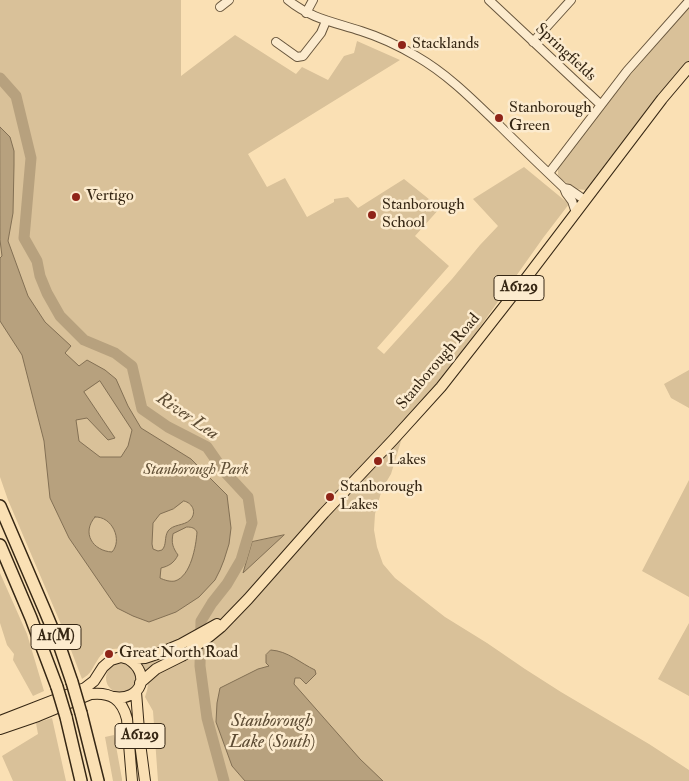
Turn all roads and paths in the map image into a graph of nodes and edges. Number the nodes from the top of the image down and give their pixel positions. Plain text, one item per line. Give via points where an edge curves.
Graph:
1 (229, 0) edge
2 (288, 0) edge
3 (313, 0) edge
4 (489, 0) edge
5 (571, 0) edge
6 (689, 2) edge
7 (220, 7) dead end
8 (306, 13) junction
9 (326, 21) junction
10 (276, 42) dead end
11 (533, 42) junction
12 (689, 67) edge
13 (601, 105) junction
14 (549, 174) junction
15 (564, 188) junction
16 (585, 200) junction
17 (576, 213) junction
18 (0, 506) edge
19 (0, 545) edge
20 (210, 633) junction
21 (128, 659) junction
22 (101, 672) junction
23 (138, 688) junction
24 (112, 696) junction
25 (0, 721) edge
26 (0, 729) edge
27 (81, 781) edge
28 (98, 781) edge
29 (132, 781) edge
30 (145, 781) edge

1 - 7 street
2 - 8 street
3 - 8 street
4 - 11 street, Springfields
5 - 11 street
6 - 13 street
8 - 9 street
9 - 10 street via 303,56 297,57
9 - 14 street via 380,38 444,74
11 - 13 street, Springfields
12 - 16 main road, Stanborough Road / A6129
13 - 14 street
14 - 15 street
15 - 16 street
15 - 17 street
16 - 17 main road, Stanborough Road / A6129
17 - 20 main road, Stanborough Road / A6129 via 441,387 255,592
18 - 28 highway, A1(M), bridge via 60,647
19 - 27 highway, A1(M), bridge via 57,687
20 - 21 main road, A6129 via 145,658
20 - 23 main road, A6129 via 182,656 156,669
21 - 22 main road via 110,660
21 - 23 main road via 140,670
22 - 24 main road via 102,687
22 - 25 main road via 85,688
23 - 24 main road via 130,696
23 - 30 main road, A6129
24 - 26 main road via 91,694
24 - 29 main road, A6129 via 125,711 127,719

